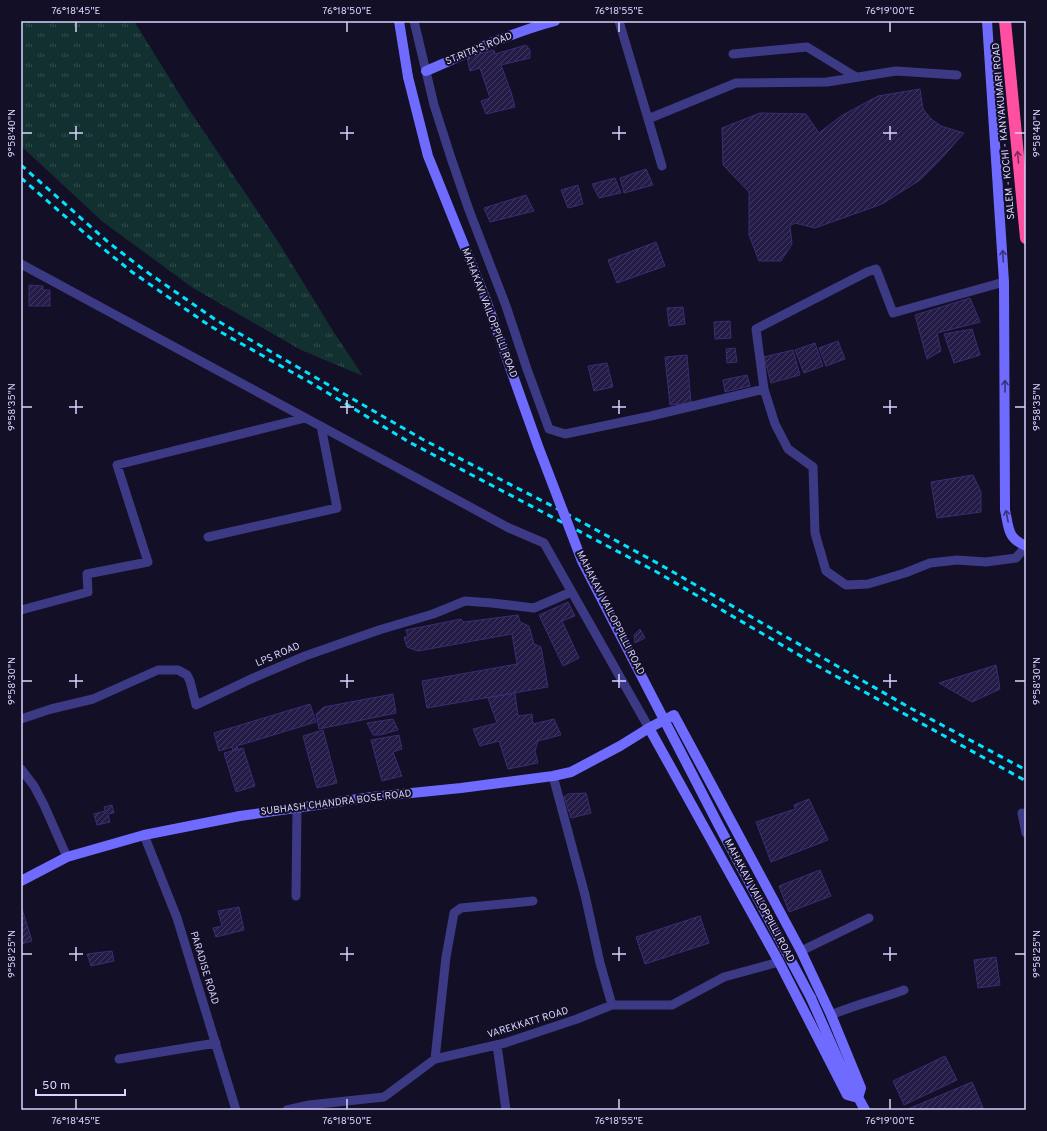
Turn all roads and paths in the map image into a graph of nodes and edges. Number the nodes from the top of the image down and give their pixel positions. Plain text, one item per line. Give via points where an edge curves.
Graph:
1 (399, 21) edge
2 (414, 21) edge
3 (555, 21) edge
4 (619, 21) edge
5 (987, 21) edge
6 (1005, 21) edge
7 (733, 54) dead end
8 (426, 71) junction
9 (957, 75) dead end
10 (856, 77) junction
11 (648, 119) junction
12 (662, 166) dead end
13 (1026, 238) edge
14 (21, 264) edge
15 (1004, 282) junction
16 (764, 389) junction
17 (305, 418) junction
18 (320, 426) junction
19 (208, 537) dead end
20 (1026, 546) edge
21 (571, 592) junction
22 (21, 610) edge
23 (21, 719) edge
24 (649, 728) junction
25 (21, 769) edge
26 (553, 776) junction
27 (297, 807) junction
28 (1022, 813) dead end
29 (1026, 832) edge
30 (144, 835) junction
31 (67, 857) junction
32 (21, 881) edge
33 (296, 896) dead end
34 (533, 901) dead end
35 (869, 918) dead end
36 (801, 951) junction
37 (779, 962) junction
38 (904, 990) dead end
39 (612, 1005) junction
40 (831, 1015) junction
41 (216, 1043) junction
42 (497, 1045) junction
43 (119, 1059) dead end
44 (435, 1059) junction
45 (858, 1098) junction
46 (862, 1109) edge
47 (236, 1110) edge
48 (287, 1110) edge
49 (506, 1110) edge

1 - 45 main road, MAHAKAVI VAILOPPILLI ROAD, bridge via 408,77 428,156 486,300 582,561 811,998
2 - 8 street
3 - 8 main road, ST.RITA'S ROAD via 478,48
4 - 11 street
15 -> 5 main road
13 -> 6 highway, SALEM - KOCHI - KANYAKUMARI ROAD
7 - 10 street via 807,47
8 - 16 street via 434,105 469,210 549,429 565,434
9 - 10 street via 896,71
10 - 11 street via 827,82 736,83
11 - 12 street
14 - 17 street
15 - 16 street via 893,313 876,269 867,272 756,329
20 -> 15 main road via 1016,542 1010,534 1005,510
16 - 20 street via 775,424 788,449 813,467 815,533 826,571 846,585 868,584 905,573 930,562 986,562 1016,558
17 - 18 street
17 - 22 street via 117,465 148,562 87,574 88,592
18 - 19 street via 337,508
18 - 21 street via 509,528 544,543
21 - 23 street, LPS ROAD via 534,608 465,601 305,656 196,705 187,675 178,670 158,670 93,699 51,708
21 - 24 street
24 - 26 main road, SUBHASH CHANDRA BOSE ROAD via 571,772
24 - 36 main road, SUBHASH CHANDRA BOSE ROAD via 674,715
24 - 37 main road
25 - 31 street via 44,805
26 - 27 main road, SUBHASH CHANDRA BOSE ROAD
26 - 39 street
27 - 30 main road, SUBHASH CHANDRA BOSE ROAD
27 - 33 street
28 - 29 street
30 - 31 main road, SUBHASH CHANDRA BOSE ROAD
30 - 41 street, PARADISE ROAD via 177,918
31 - 32 main road, SUBHASH CHANDRA BOSE ROAD
34 - 44 street via 460,908 454,913 446,957
35 - 36 street
36 - 40 main road
37 - 39 street, VAREKKATT ROAD via 724,977 672,1005
37 - 45 main road via 847,1095
38 - 40 street
39 - 42 street, VAREKKATT ROAD
40 - 45 main road via 861,1088
41 - 43 street
41 - 47 street, PARADISE ROAD
42 - 44 street, VAREKKATT ROAD
42 - 49 street
44 - 48 street, VAREKKATT ROAD via 384,1097 309,1105
45 - 46 main road, MAHAKAVI VAILOPPILLI ROAD

